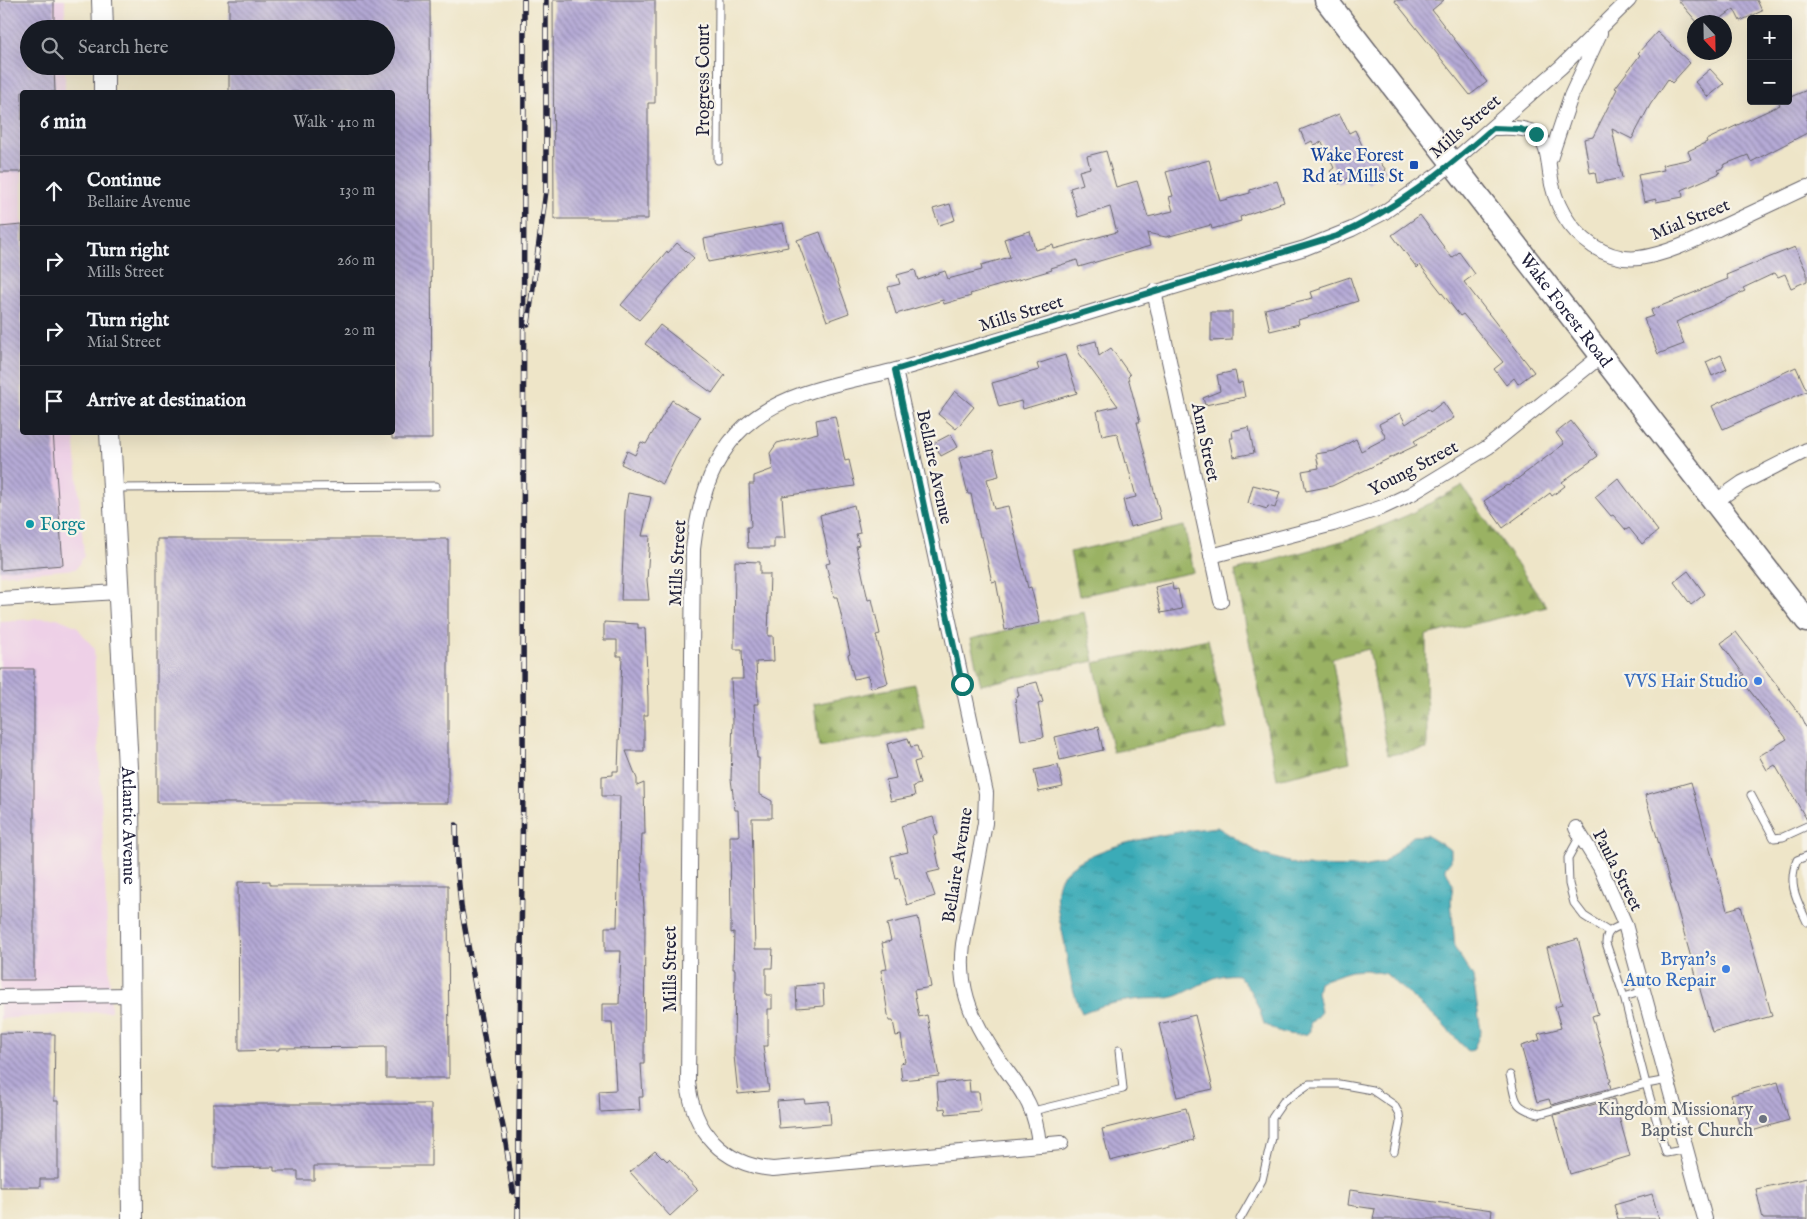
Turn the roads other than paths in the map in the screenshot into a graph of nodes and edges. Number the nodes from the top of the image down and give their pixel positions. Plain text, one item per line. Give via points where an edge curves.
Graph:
1 (102, 0) edge
2 (719, 0) edge
3 (1326, 0) edge
4 (1629, 0) edge
5 (103, 20) edge
6 (1606, 22) junction
7 (104, 75) edge
8 (104, 90) edge
9 (1493, 128) junction
10 (718, 160) dead end
11 (1452, 161) junction
12 (1549, 162) junction
13 (1807, 188) edge
14 (1154, 291) junction
15 (1602, 355) junction
16 (895, 370) junction
17 (110, 435) edge
18 (1807, 450) edge
19 (436, 486) dead end
20 (112, 488) junction
21 (1716, 501) junction
22 (1211, 556) junction
23 (118, 592) junction
24 (0, 600) edge
25 (1220, 601) dead end
26 (1807, 619) edge
27 (1751, 795) dead end
28 (1807, 826) edge
29 (1578, 832) joint
30 (1807, 856) edge
31 (1807, 922) edge
32 (1625, 924) junction
33 (1609, 932) junction
34 (1644, 990) junction
35 (130, 995) junction
36 (0, 996) edge
37 (1624, 997) junction
38 (1119, 1050) dead end
39 (1510, 1075) dead end
40 (1668, 1080) junction
41 (1646, 1084) junction
42 (1033, 1111) junction
43 (1061, 1143) dead end
44 (1039, 1145) junction
45 (1688, 1149) junction
46 (1394, 1152) dead end
47 (132, 1219) edge
48 (1240, 1219) edge
49 (1706, 1219) edge

1 - 5 main road
2 - 10 lane, Progress Court
3 - 11 main road, Wake Forest Road
4 - 6 street, Mills Street
6 - 9 street, Mills Street
6 - 12 street, Mial Street via 1571,96
7 - 8 main road
9 - 11 street, Mills Street
9 - 12 street, Mial Street via 1519,129 1536,134 1545,146
11 - 14 street, Mills Street via 1383,213 1345,233 1305,248
11 - 15 main road, Wake Forest Road
12 - 13 street, Mial Street via 1558,207 1566,220 1588,243 1619,258 1638,258 1673,249
14 - 16 street, Mills Street
14 - 22 street, Ann Street
15 - 21 main road, Wake Forest Road
15 - 22 street, Young Street via 1488,447 1411,494 1349,519
16 - 42 street, Bellaire Avenue via 986,793 985,823 961,960 963,987 974,1018
16 - 44 street, Mills Street via 810,392 761,414 744,427 728,447 700,506 693,549 689,1099 695,1116 713,1143 740,1162 757,1168 790,1168
17 - 20 main road, Atlantic Avenue
18 - 21 street via 1742,483
19 - 20 lane
20 - 23 main road, Atlantic Avenue
21 - 26 main road, Wake Forest Road
22 - 25 street, Ann Street
23 - 24 street
23 - 35 main road, Atlantic Avenue via 129,786
27 - 28 lane via 1772,837 1783,837
29 - 32 street, Paula Street via 1600,867
29 - 33 lane via 1568,858 1574,903 1584,916
30 - 31 lane via 1797,860 1791,874 1794,893
32 - 33 lane
32 - 34 street, Paula Street
33 - 37 lane via 1606,943
34 - 37 lane
34 - 40 street, Paula Street
35 - 36 street
35 - 47 main road, Atlantic Avenue
37 - 41 lane
38 - 42 lane via 1123,1089
39 - 41 lane via 1516,1102 1522,1109 1539,1114
40 - 41 lane
40 - 45 street, Paula Street
41 - 45 lane via 1666,1153
42 - 44 street, Bellaire Avenue
43 - 44 street, Mills Street
45 - 49 street, Paula Street
46 - 48 lane via 1400,1123 1394,1105 1372,1090 1339,1084 1309,1084 1284,1102 1272,1118 1272,1138 1262,1180

